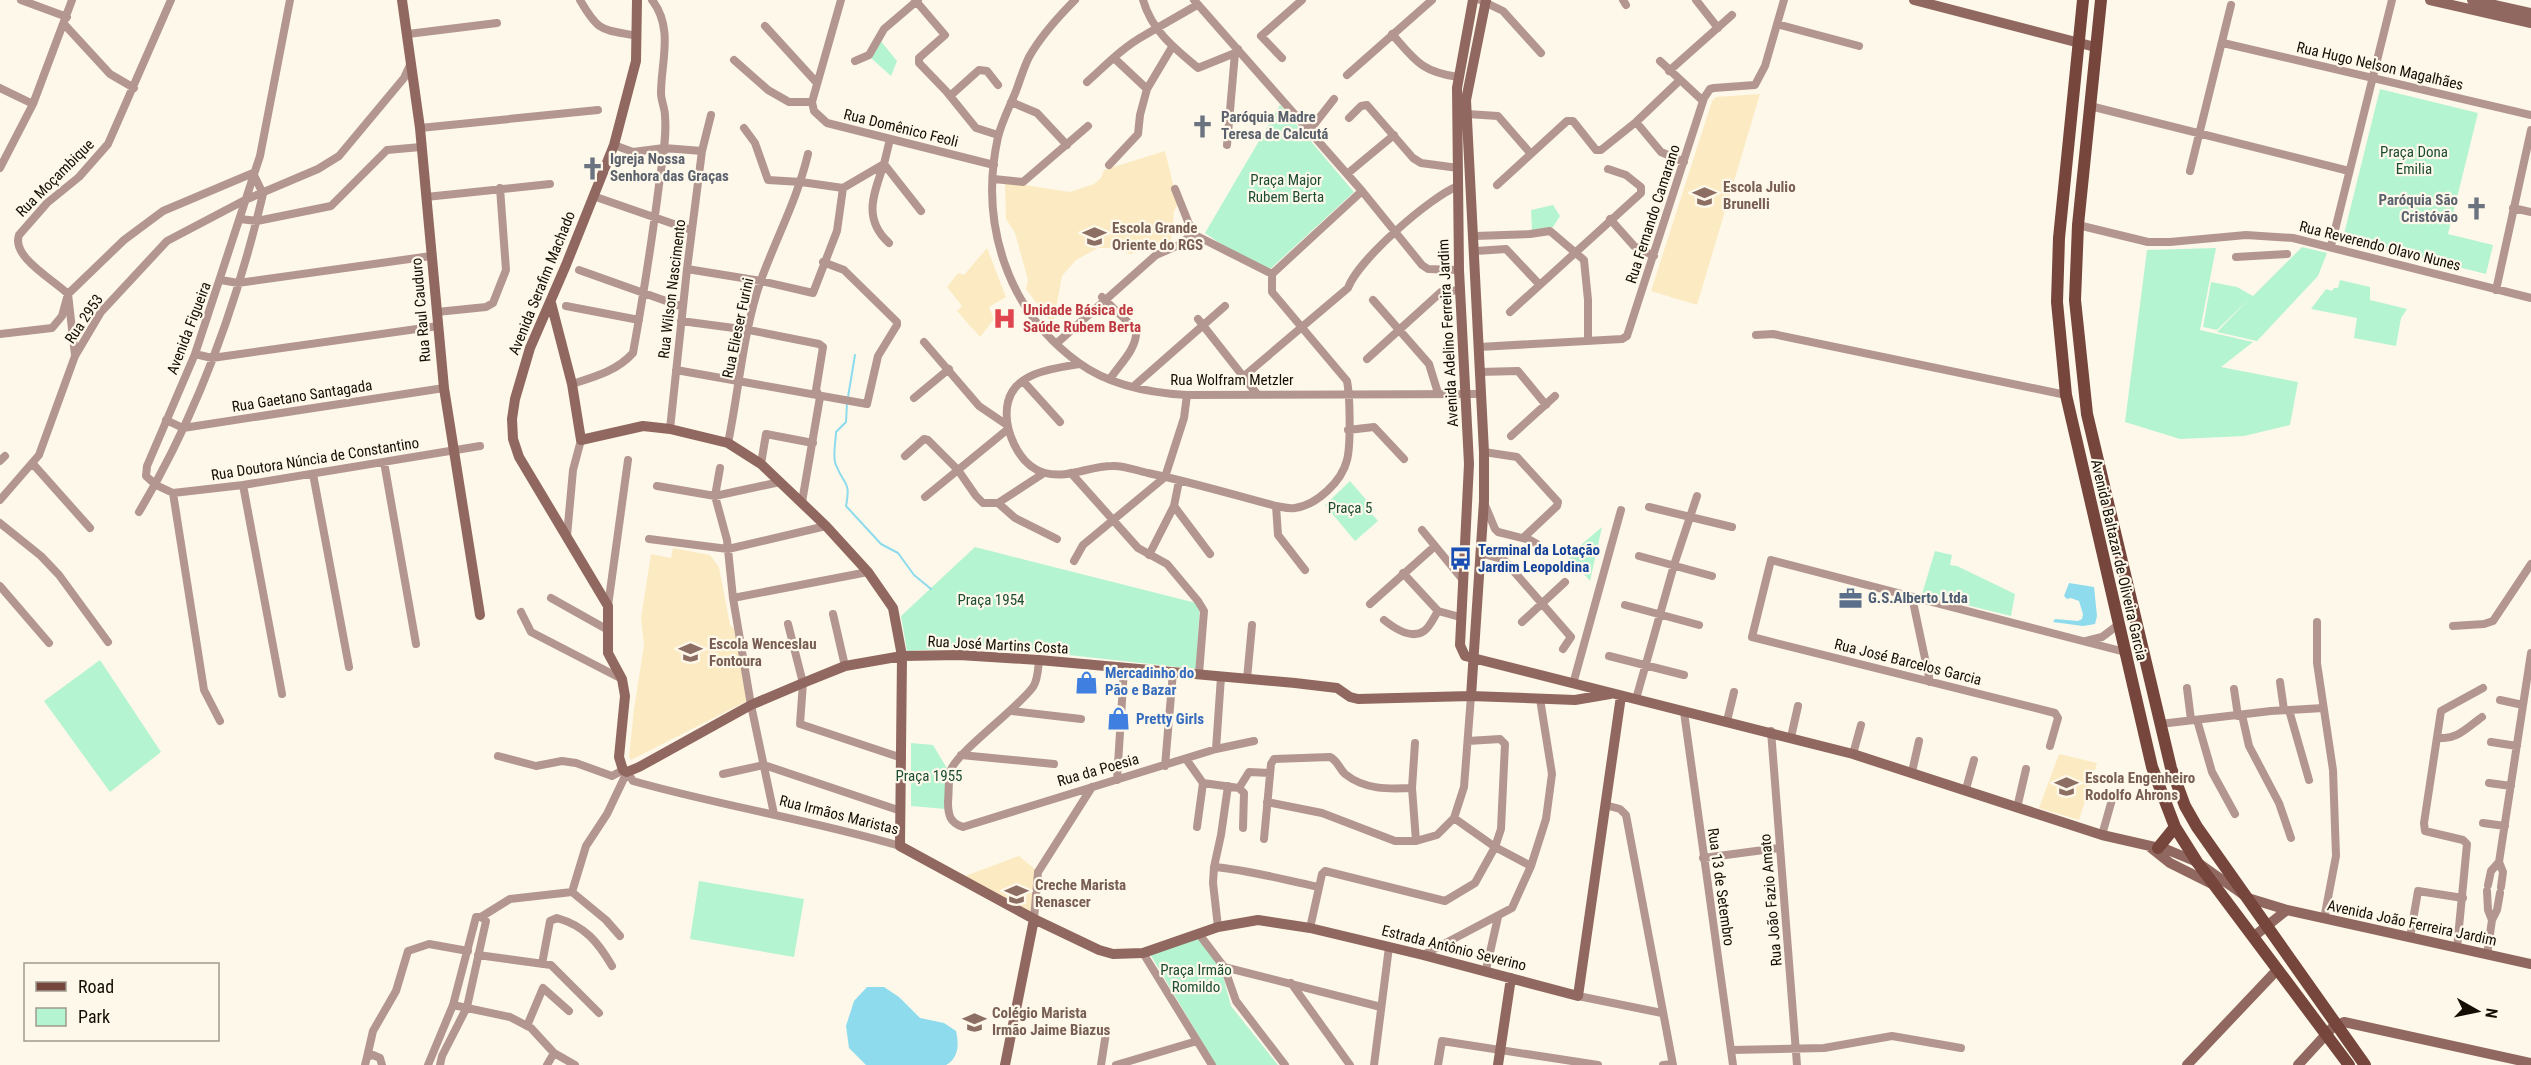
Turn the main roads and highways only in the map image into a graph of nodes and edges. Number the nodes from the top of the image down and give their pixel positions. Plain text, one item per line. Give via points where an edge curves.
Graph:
1 (2083, 0) edge
2 (2101, 0) edge
3 (2175, 827) junction
4 (2154, 848) road end
5 (2332, 1029) junction
6 (2349, 1065) edge
7 (2365, 1065) edge

1 - 3 main road, Avenida Baltazar de Oliveira Garcia via 2059,238 2057,302 2066,395 2152,767
2 - 5 main road, Avenida Baltazar de Oliveira Garcia via 2074,300 2087,414 2160,724 2185,806 2211,849 2267,924
3 - 4 main road
3 - 5 main road, Avenida Baltazar de Oliveira Garcia via 2253,937
5 - 6 main road, Avenida Baltazar de Oliveira Garcia
5 - 7 main road, Avenida Baltazar de Oliveira Garcia

